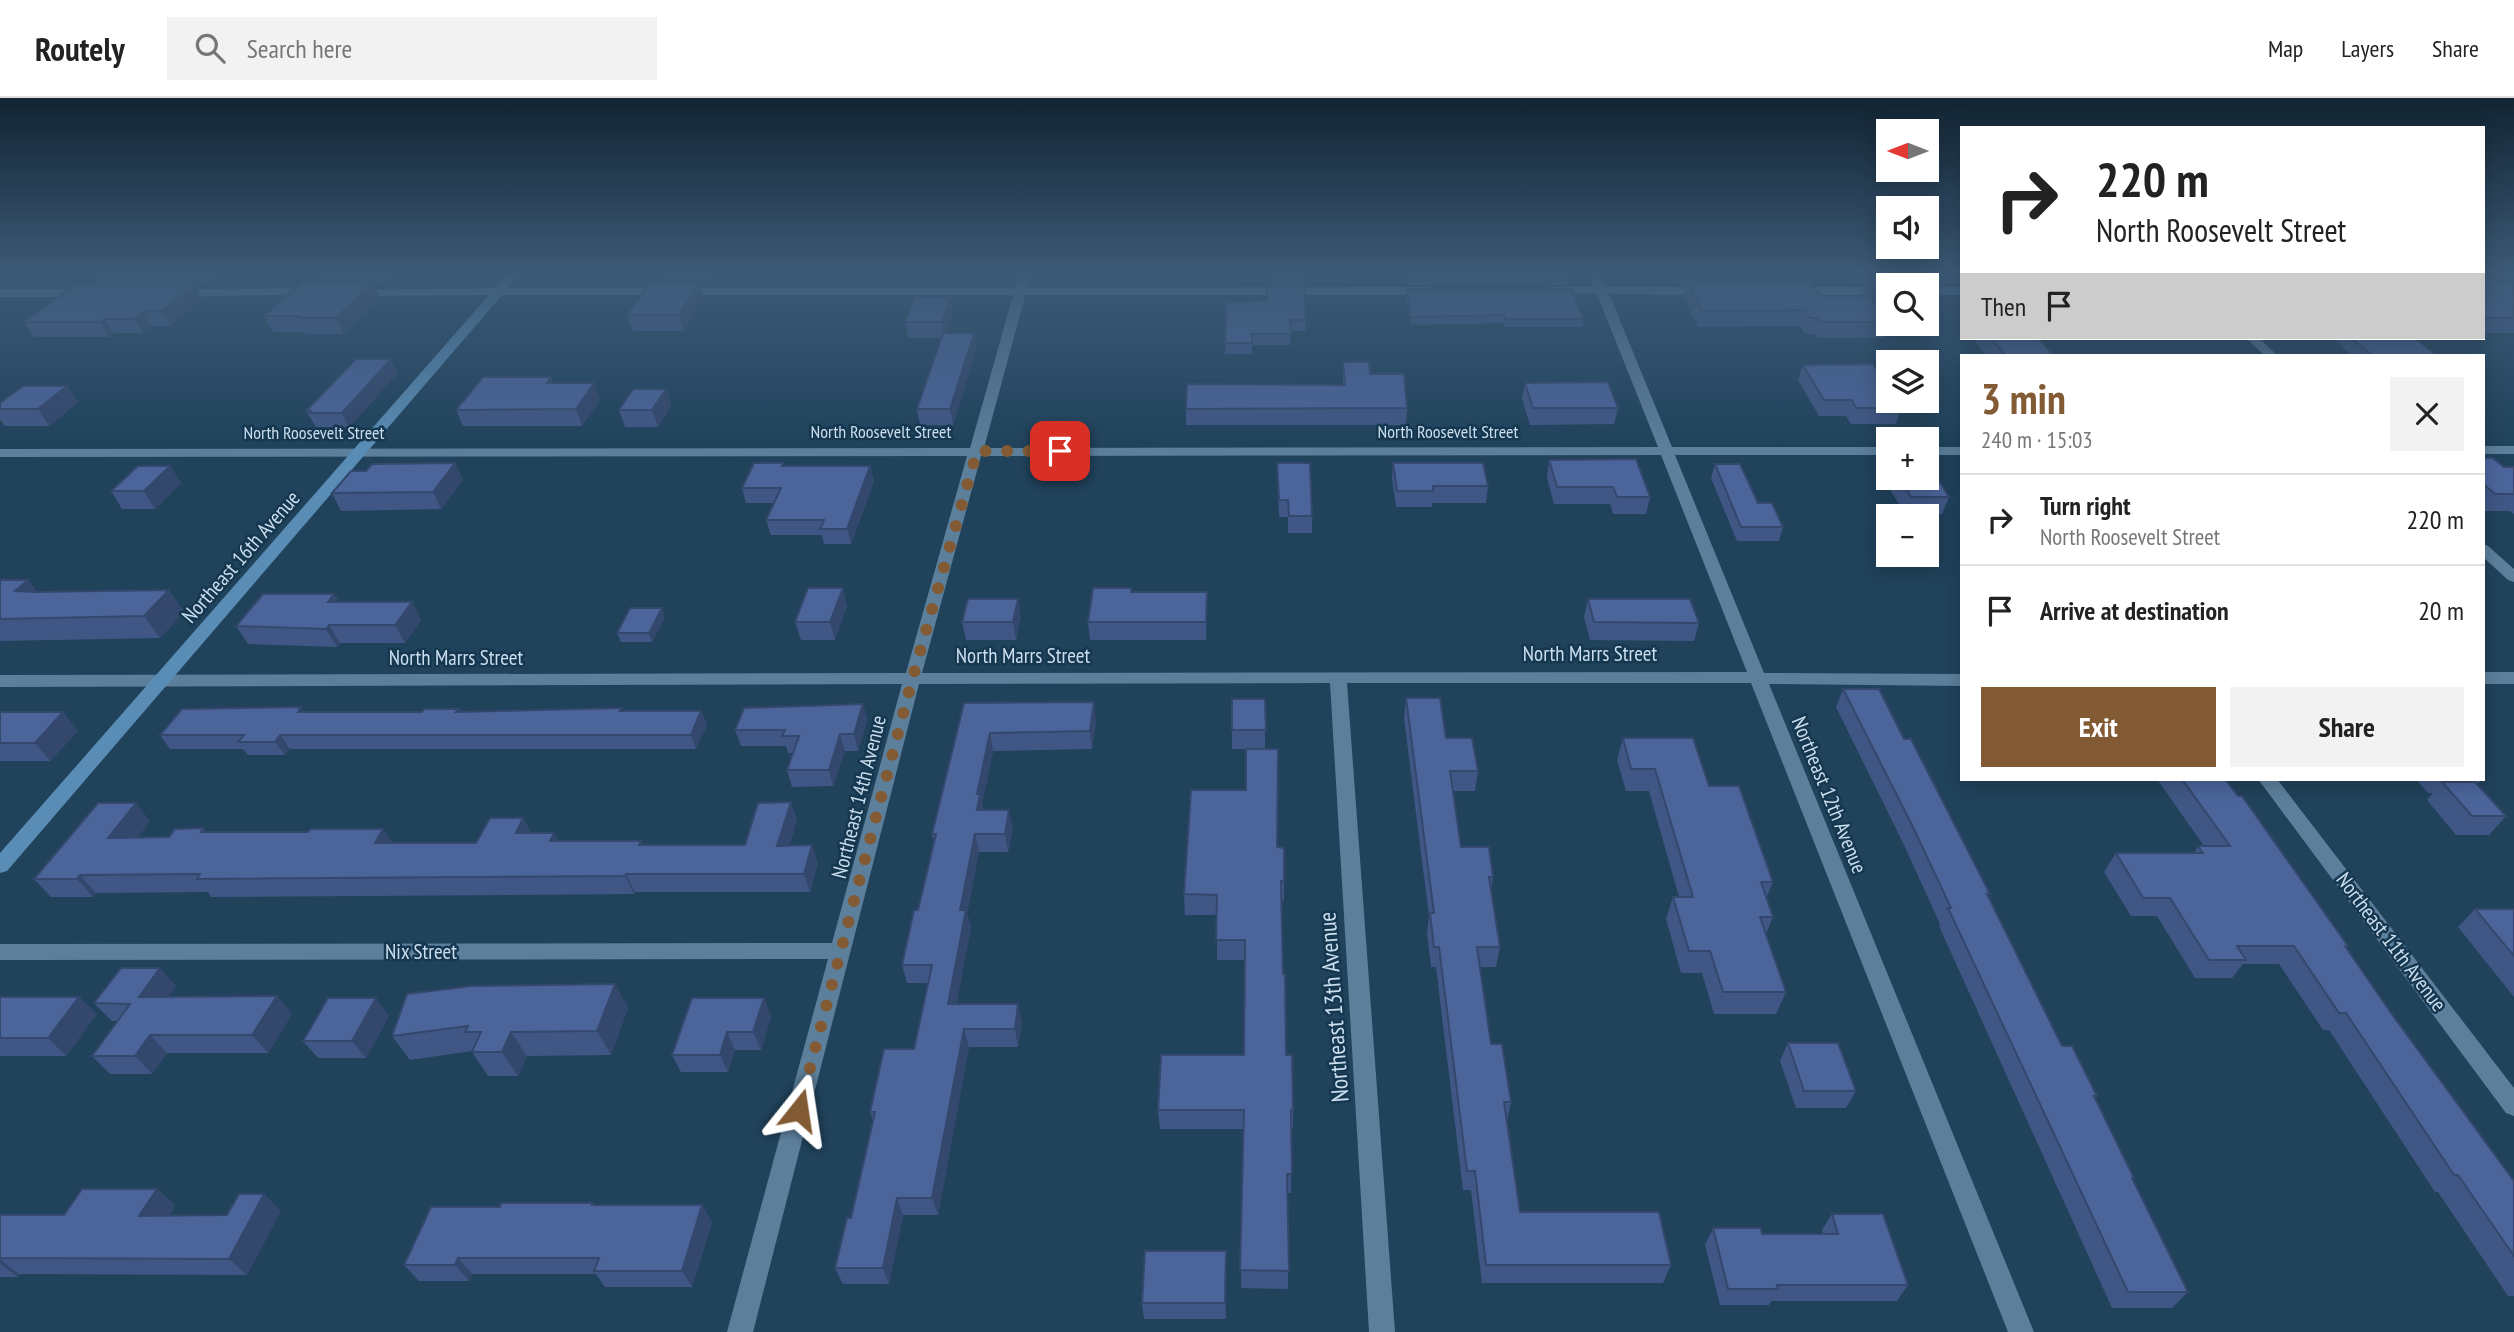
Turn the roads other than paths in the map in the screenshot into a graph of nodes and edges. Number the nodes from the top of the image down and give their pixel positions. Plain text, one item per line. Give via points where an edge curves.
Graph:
1 (464, 332) edge
2 (1010, 332) edge
3 (1619, 332) edge
4 (2254, 340) edge
5 (2270, 354) edge
6 (2485, 450) edge
7 (2514, 450) edge
8 (977, 451) junction
9 (1668, 451) junction
10 (1876, 451) edge
11 (1939, 451) edge
12 (1960, 451) edge
13 (0, 453) edge
14 (360, 453) junction
15 (2485, 551) edge
16 (2514, 577) edge
17 (1338, 678) junction
18 (1758, 678) junction
19 (2485, 678) edge
20 (2514, 678) edge
21 (912, 680) junction
22 (1960, 680) edge
23 (0, 681) edge
24 (160, 681) junction
25 (2269, 781) edge
26 (0, 866) edge
27 (842, 951) junction
28 (0, 952) edge
29 (2514, 1106) edge
30 (740, 1332) edge
31 (1382, 1332) edge
32 (2021, 1332) edge

1 - 14 street, Northeast 16th Avenue
2 - 8 street, Northeast 14th Avenue
3 - 9 street, Northeast 12th Avenue
4 - 5 street
6 - 7 street
8 - 9 street, North Roosevelt Street
8 - 14 street, North Roosevelt Street
8 - 21 street, Northeast 14th Avenue
9 - 10 street, North Roosevelt Street
9 - 18 street, Northeast 12th Avenue
11 - 12 street
13 - 14 street, North Roosevelt Street
14 - 24 street, Northeast 16th Avenue
15 - 16 street
17 - 18 street, North Marrs Street
17 - 21 street, North Marrs Street
17 - 31 street, Northeast 13th Avenue
18 - 22 street, North Marrs Street
18 - 32 street, Northeast 12th Avenue
19 - 20 street
21 - 24 street, North Marrs Street
21 - 27 street, Northeast 14th Avenue
23 - 24 street, North Marrs Street
24 - 26 street, Northeast 16th Avenue
25 - 29 street, Northeast 11th Avenue
27 - 28 street, Nix Street
27 - 30 street, Northeast 14th Avenue

